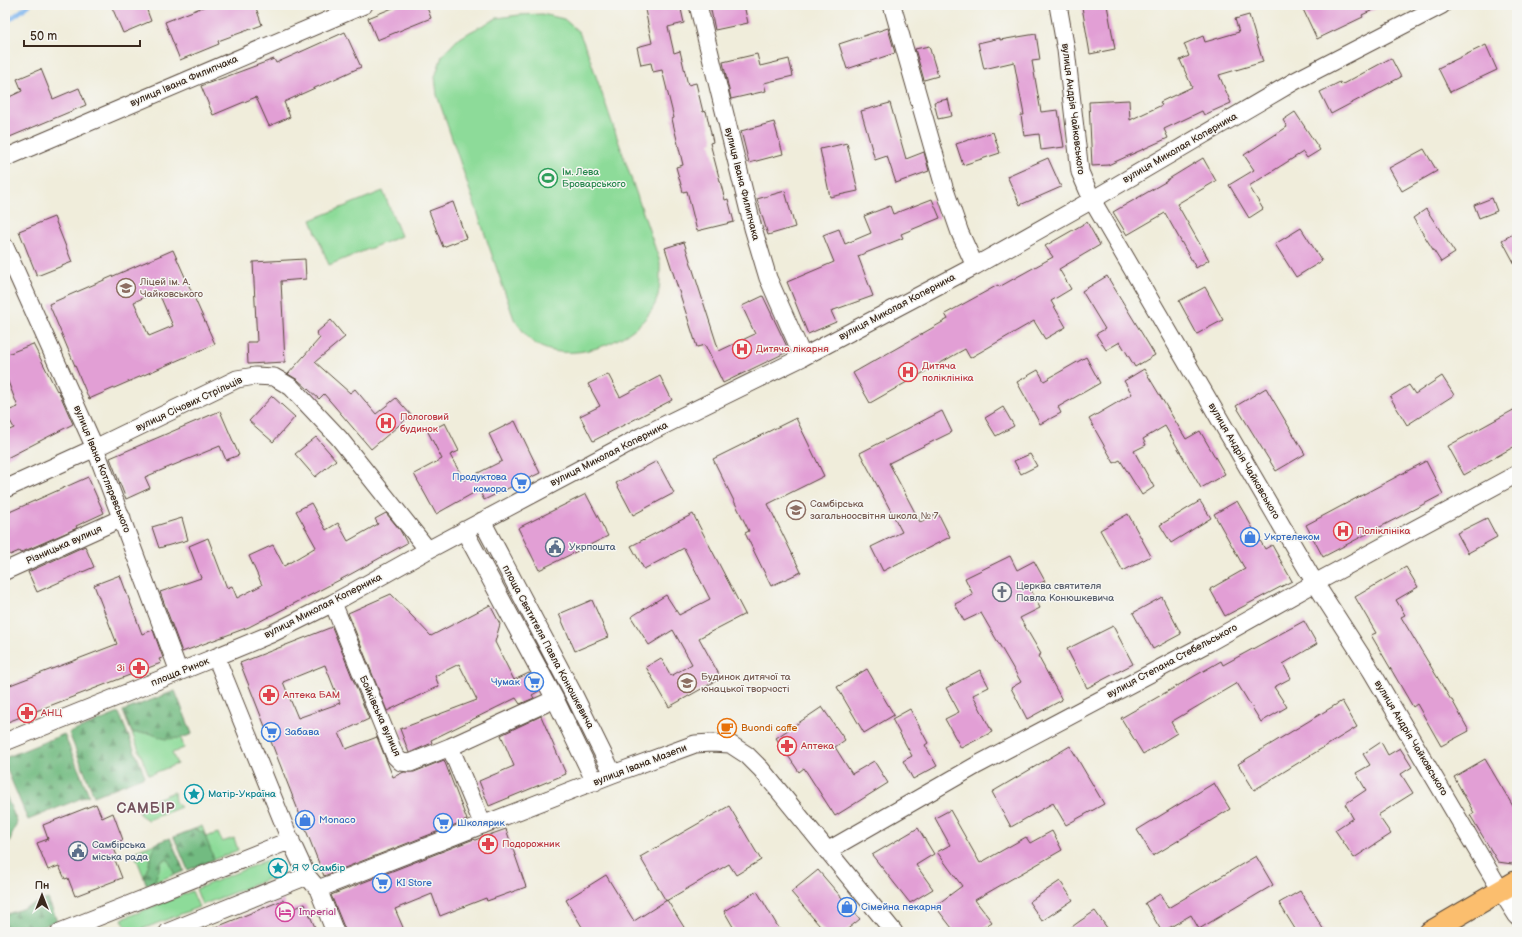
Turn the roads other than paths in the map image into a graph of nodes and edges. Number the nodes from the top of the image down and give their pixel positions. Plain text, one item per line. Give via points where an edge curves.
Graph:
1 (364, 5) edge
2 (698, 5) edge
3 (892, 5) edge
4 (1058, 5) edge
5 (1442, 5) edge
6 (5, 158) edge
7 (1092, 200) junction
8 (5, 247) edge
9 (975, 266) junction
10 (803, 357) junction
11 (95, 448) junction
12 (1517, 474) edge
13 (5, 488) edge
14 (122, 518) junction
15 (482, 521) junction
16 (464, 530) junction
17 (428, 550) junction
18 (5, 571) edge
19 (1316, 583) junction
20 (333, 603) junction
21 (216, 657) junction
22 (179, 672) junction
23 (554, 699) junction
24 (5, 742) edge
25 (450, 747) junction
26 (613, 774) junction
27 (595, 782) junction
28 (483, 825) junction
29 (291, 840) junction
30 (827, 851) junction
31 (307, 876) junction
32 (1509, 886) edge
33 (318, 890) junction
34 (1517, 916) edge
35 (60, 932) edge
36 (168, 932) edge
37 (335, 932) edge
38 (894, 932) edge
39 (1430, 932) edge

1 - 6 street, вулиця Івана Филипчака
2 - 10 street, вулиця Івана Филипчака via 752,228 768,278
3 - 9 street via 944,187
4 - 7 street, вулиця Андрія Чайковського via 1066,50 1080,172
5 - 7 street, вулиця Миколая Коперника via 1295,81
7 - 9 street, вулиця Миколая Коперника
7 - 19 street, вулиця Андрія Чайковського
8 - 11 street, вулиця Івана Котляревського
9 - 10 street, вулиця Миколая Коперника
10 - 15 street, вулиця Миколая Коперника via 642,436
11 - 13 street, вулиця Січових Стрільців
11 - 14 street, вулиця Івана Котляревського
11 - 17 street, вулиця Січових Стрільців via 237,379 255,376 274,377 291,387 339,438
12 - 19 street, вулиця Степана Стебельського
14 - 18 street, Різницька вулиця
14 - 22 street, вулиця Івана Котляревського
15 - 16 street, вулиця Миколая Коперника
15 - 26 street, площа Святителя Павла Конюшкевича via 576,697
16 - 17 street, вулиця Миколая Коперника
16 - 23 street, площа Святителя Павла Конюшкевича
17 - 20 street, вулиця Миколая Коперника
19 - 30 street, вулиця Степана Стебельського via 977,765
19 - 32 street, вулиця Андрія Чайковського
20 - 21 street, вулиця Миколая Коперника via 271,634
20 - 25 street, Бойківська вулиця via 395,756 401,762 410,762
21 - 22 street, площа Ринок
21 - 29 street, площа Ринок
22 - 24 street, площа Ринок
23 - 25 street, Бойківська вулиця
23 - 27 street, площа Святителя Павла Конюшкевича
25 - 28 street
26 - 27 street, вулиця Івана Мазепи
26 - 30 street, вулиця Івана Мазепи via 695,744 730,744 747,754 761,769
27 - 28 street, вулиця Івана Мазепи
28 - 33 street, вулиця Івана Мазепи
29 - 31 street, площа Ринок
29 - 35 street
30 - 38 street, вулиця Івана Мазепи
31 - 33 street, площа Ринок
31 - 36 street
32 - 34 street, вулиця Андрія Чайковського
32 - 39 main road
33 - 37 street, площа Ринок

